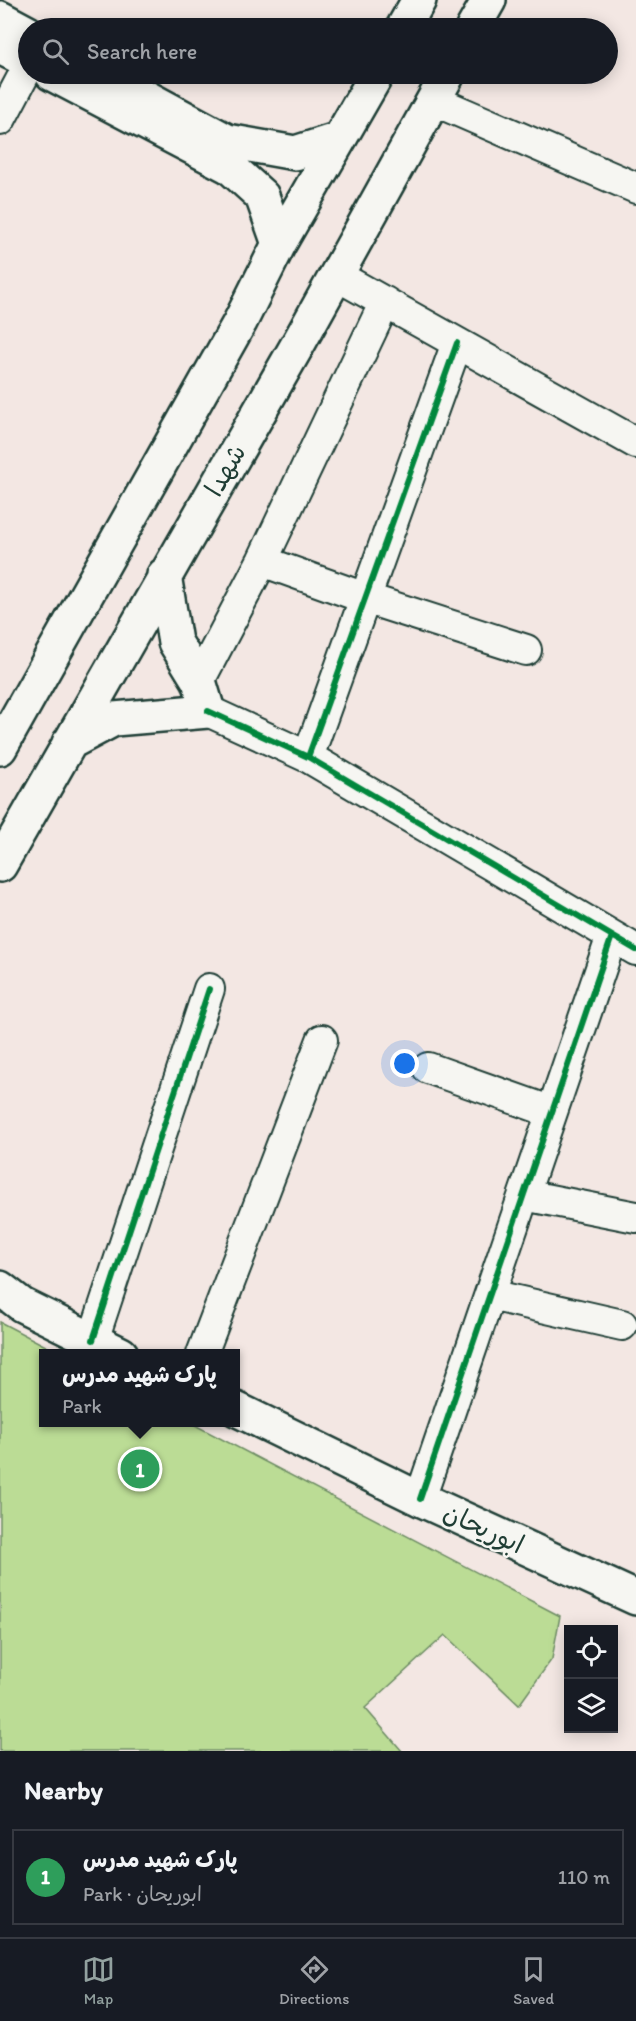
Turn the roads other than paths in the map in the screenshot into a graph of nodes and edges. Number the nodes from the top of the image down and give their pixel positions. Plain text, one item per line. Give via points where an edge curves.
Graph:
1 (419, 0) edge
2 (489, 0) edge
3 (0, 18) edge
4 (409, 18) edge
5 (479, 18) edge
6 (18, 28) edge
7 (0, 47) edge
8 (18, 56) edge
9 (37, 84) edge
10 (72, 84) edge
11 (122, 84) edge
12 (371, 84) edge
13 (440, 87) edge
14 (0, 120) edge
15 (339, 139) junction
16 (636, 188) edge
17 (279, 244) junction
18 (336, 275) junction
19 (385, 302) junction
20 (457, 343) junction
21 (636, 443) edge
22 (262, 561) junction
23 (164, 575) junction
24 (365, 598) junction
25 (526, 650) dead end
26 (203, 696) junction
27 (69, 743) junction
28 (0, 748) edge
29 (308, 757) junction
30 (0, 866) edge
31 (624, 943) edge
32 (209, 989) dead end
33 (322, 1040) dead end
34 (428, 1068) dead end
35 (552, 1112) junction
36 (524, 1195) junction
37 (636, 1217) edge
38 (490, 1295) junction
39 (7, 1298) edge
40 (622, 1324) dead end
41 (107, 1347) edge
42 (204, 1349) edge
43 (240, 1411) edge
44 (420, 1499) junction
45 (636, 1598) edge

1 - 4 main road
2 - 5 main road
3 - 6 main road
7 - 8 main road
9 - 14 street
10 - 17 main road via 230,167 262,196
11 - 15 main road via 227,141 296,153
12 - 15 main road
13 - 16 street
13 - 18 main road, شهدا
15 - 17 main road
17 - 28 main road via 240,322
18 - 19 street
18 - 23 main road, شهدا
19 - 20 street
19 - 22 street
20 - 21 street
20 - 24 street
22 - 24 street
22 - 26 street
23 - 26 main road via 176,642
23 - 27 main road, شهدا
24 - 25 street
24 - 29 street
26 - 27 main road via 114,720
26 - 29 street
27 - 30 main road, شهدا
29 - 31 street
31 - 35 street
32 - 41 street
33 - 42 street
34 - 35 street
35 - 36 street
36 - 37 street
36 - 38 street
38 - 40 street
38 - 44 street
39 - 41 main road
43 - 44 main road, ابوریحان
44 - 45 main road, ابوریحان

